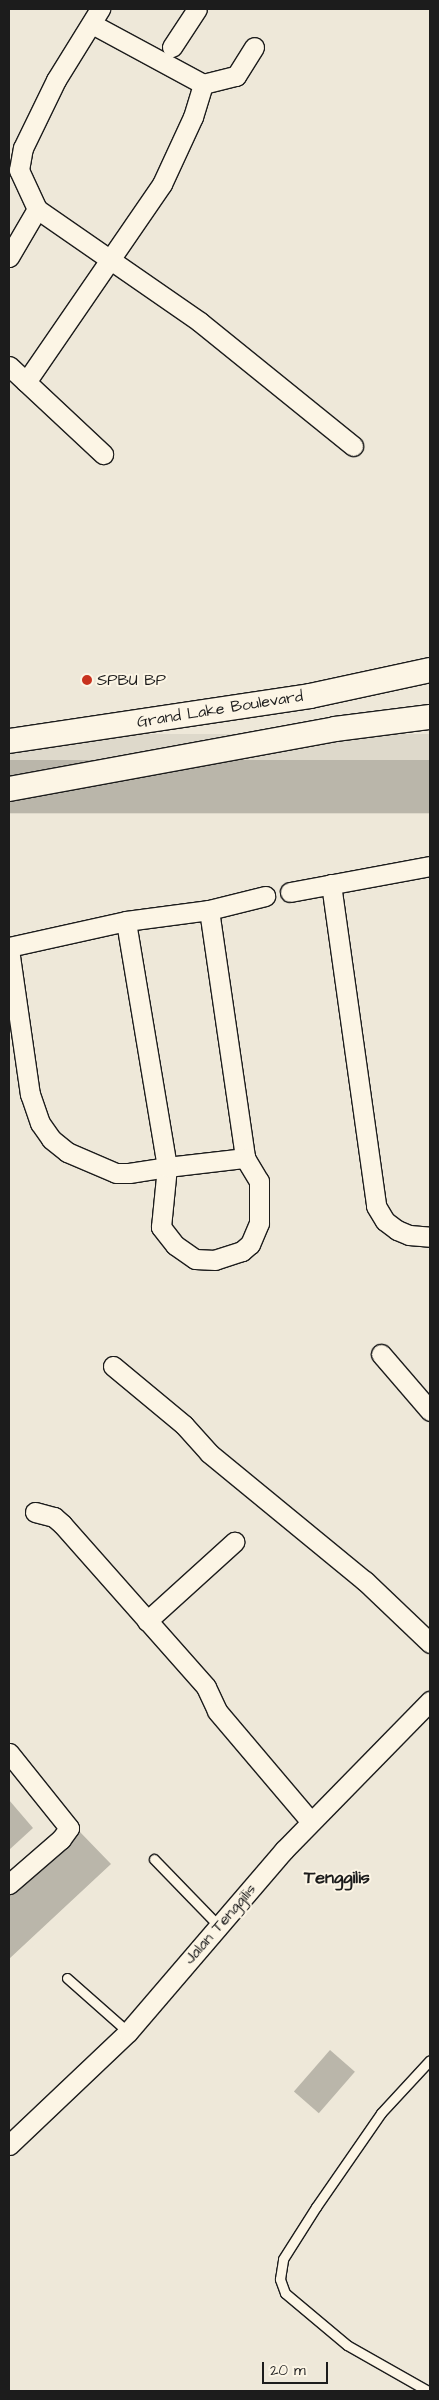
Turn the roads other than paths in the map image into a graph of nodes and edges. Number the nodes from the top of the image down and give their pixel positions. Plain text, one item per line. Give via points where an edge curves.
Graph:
1 (197, 9) edge
2 (96, 16) edge
3 (172, 47) dead end
4 (254, 47) dead end
5 (203, 84) junction
6 (37, 209) junction
7 (9, 257) edge
8 (112, 260) junction
9 (9, 366) edge
10 (26, 382) junction
11 (353, 446) dead end
12 (103, 454) dead end
13 (430, 670) edge
14 (430, 716) edge
15 (9, 741) edge
16 (9, 789) edge
17 (430, 866) edge
18 (331, 884) junction
19 (290, 892) dead end
20 (265, 896) dead end
21 (209, 910) junction
22 (126, 921) junction
23 (9, 948) edge
24 (17, 1047) edge
25 (245, 1158) junction
26 (167, 1166) junction
27 (430, 1237) edge
28 (381, 1354) dead end
29 (113, 1366) dead end
30 (430, 1411) edge
31 (35, 1512) dead end
32 (234, 1542) dead end
33 (147, 1621) junction
34 (430, 1643) edge
35 (430, 1701) edge
36 (9, 1753) edge
37 (311, 1822) junction
38 (154, 1859) dead end
39 (9, 1884) edge
40 (219, 1926) junction
41 (66, 1978) dead end
42 (128, 2032) junction
43 (430, 2060) edge
44 (9, 2145) edge
45 (428, 2391) edge

1 - 3 street
2 - 5 street
2 - 6 street via 56,80 18,161 18,170
4 - 5 street via 236,76
5 - 8 street via 193,117 162,184
6 - 7 street
6 - 8 street
8 - 10 street
8 - 11 street via 200,322
9 - 10 street
10 - 12 street
13 - 15 street, Grand Lake Boulevard via 310,696
14 - 16 street via 335,729
17 - 18 street
18 - 19 street
18 - 27 street via 376,1206 385,1221 397,1230
20 - 21 street
21 - 22 street
21 - 25 street
22 - 23 street
22 - 26 street
23 - 24 street
24 - 26 street via 40,1123 51,1139 67,1152 116,1173
25 - 26 street
25 - 26 street via 259,1181 259,1223 250,1244 242,1251 215,1260 195,1259 175,1245 161,1227
28 - 30 street
29 - 34 street via 184,1425 208,1453 365,1581
31 - 33 street via 54,1517 62,1524
32 - 33 street
33 - 37 street via 206,1687 217,1711
35 - 37 street, Jalan Tenggilis
36 - 39 street via 69,1828 61,1839
37 - 40 street, Jalan Tenggilis
38 - 40 lane
40 - 42 street, Jalan Tenggilis
41 - 42 lane
42 - 44 street, Jalan Tenggilis
43 - 45 lane via 381,2113 316,2207 283,2259 280,2279 285,2293 346,2345

